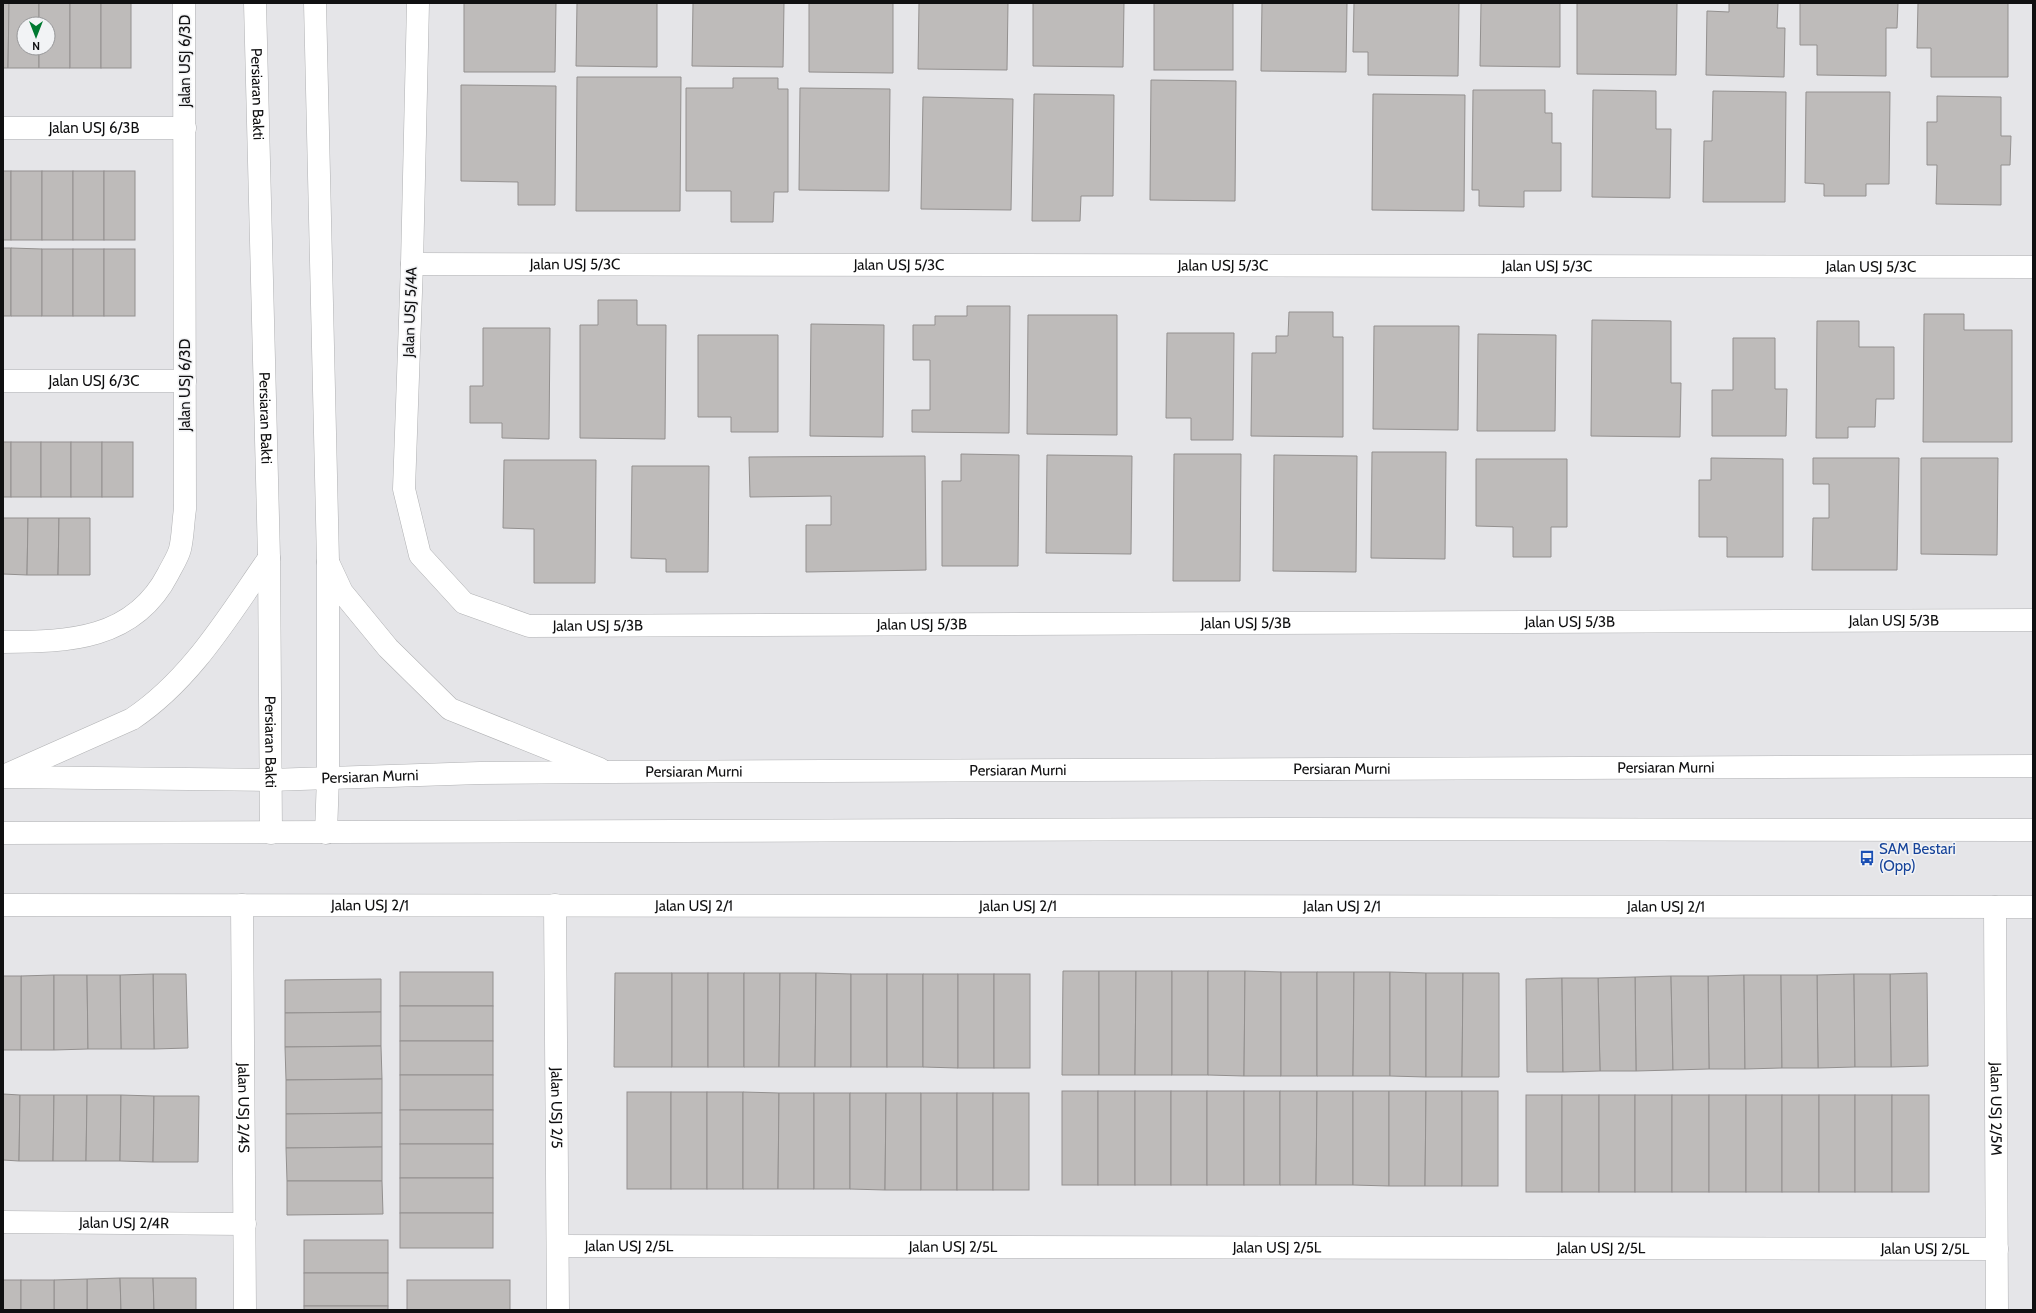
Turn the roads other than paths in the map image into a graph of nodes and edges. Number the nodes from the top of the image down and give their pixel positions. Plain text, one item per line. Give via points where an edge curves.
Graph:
1 (184, 3) edge
2 (255, 3) edge
3 (315, 3) edge
4 (418, 3) edge
5 (3, 128) edge
6 (185, 128) junction
7 (412, 264) junction
8 (2033, 267) edge
9 (3, 381) edge
10 (185, 381) junction
11 (269, 558) junction
12 (328, 562) junction
13 (464, 603) joint
14 (2033, 620) edge
15 (3, 642) edge
16 (2033, 766) edge
17 (610, 772) junction
18 (3, 776) edge
19 (328, 777) junction
20 (270, 780) junction
21 (2033, 830) edge
22 (3, 833) edge
23 (270, 833) junction
24 (326, 833) junction
25 (3, 905) edge
26 (242, 906) junction
27 (555, 906) junction
28 (1995, 907) junction
29 (2033, 907) edge
30 (3, 1222) edge
31 (245, 1224) junction
32 (558, 1246) junction
33 (1997, 1249) junction
34 (245, 1310) edge
35 (558, 1310) edge
36 (1997, 1310) edge

1 - 6 street, Jalan USJ 6/3D
2 - 11 street, Persiaran Bakti
3 - 12 street
4 - 7 street, Jalan USJ 5/4A
5 - 6 street, Jalan USJ 6/3B
6 - 10 street, Jalan USJ 6/3D
7 - 8 street, Jalan USJ 5/3C
7 - 13 street, Jalan USJ 5/4A via 404,488 420,554
9 - 10 street, Jalan USJ 6/3C
10 - 15 street, Jalan USJ 6/3D via 185,509 180,550 163,584 144,608 118,624 88,637 48,642
11 - 18 street via 201,655 149,708 132,719
11 - 20 street, Persiaran Bakti
12 - 17 street via 342,592 383,642 450,709
12 - 19 street
13 - 14 street, Jalan USJ 5/3B via 529,626
16 - 17 street, Persiaran Murni
17 - 19 street, Persiaran Murni
18 - 20 street, Persiaran Murni
19 - 20 street, Persiaran Murni
19 - 24 street
20 - 23 street, Persiaran Bakti
21 - 24 street via 1288,829
22 - 23 street
23 - 24 street
25 - 26 street, Jalan USJ 2/1
26 - 27 street, Jalan USJ 2/1
26 - 31 street, Jalan USJ 2/4S
27 - 28 street, Jalan USJ 2/1
27 - 32 street, Jalan USJ 2/5
28 - 29 street, Jalan USJ 2/1
28 - 33 street, Jalan USJ 2/5M
30 - 31 street, Jalan USJ 2/4R
31 - 34 street, Jalan USJ 2/4S
32 - 33 street, Jalan USJ 2/5L
32 - 35 street, Jalan USJ 2/5
33 - 36 street, Jalan USJ 2/5M

